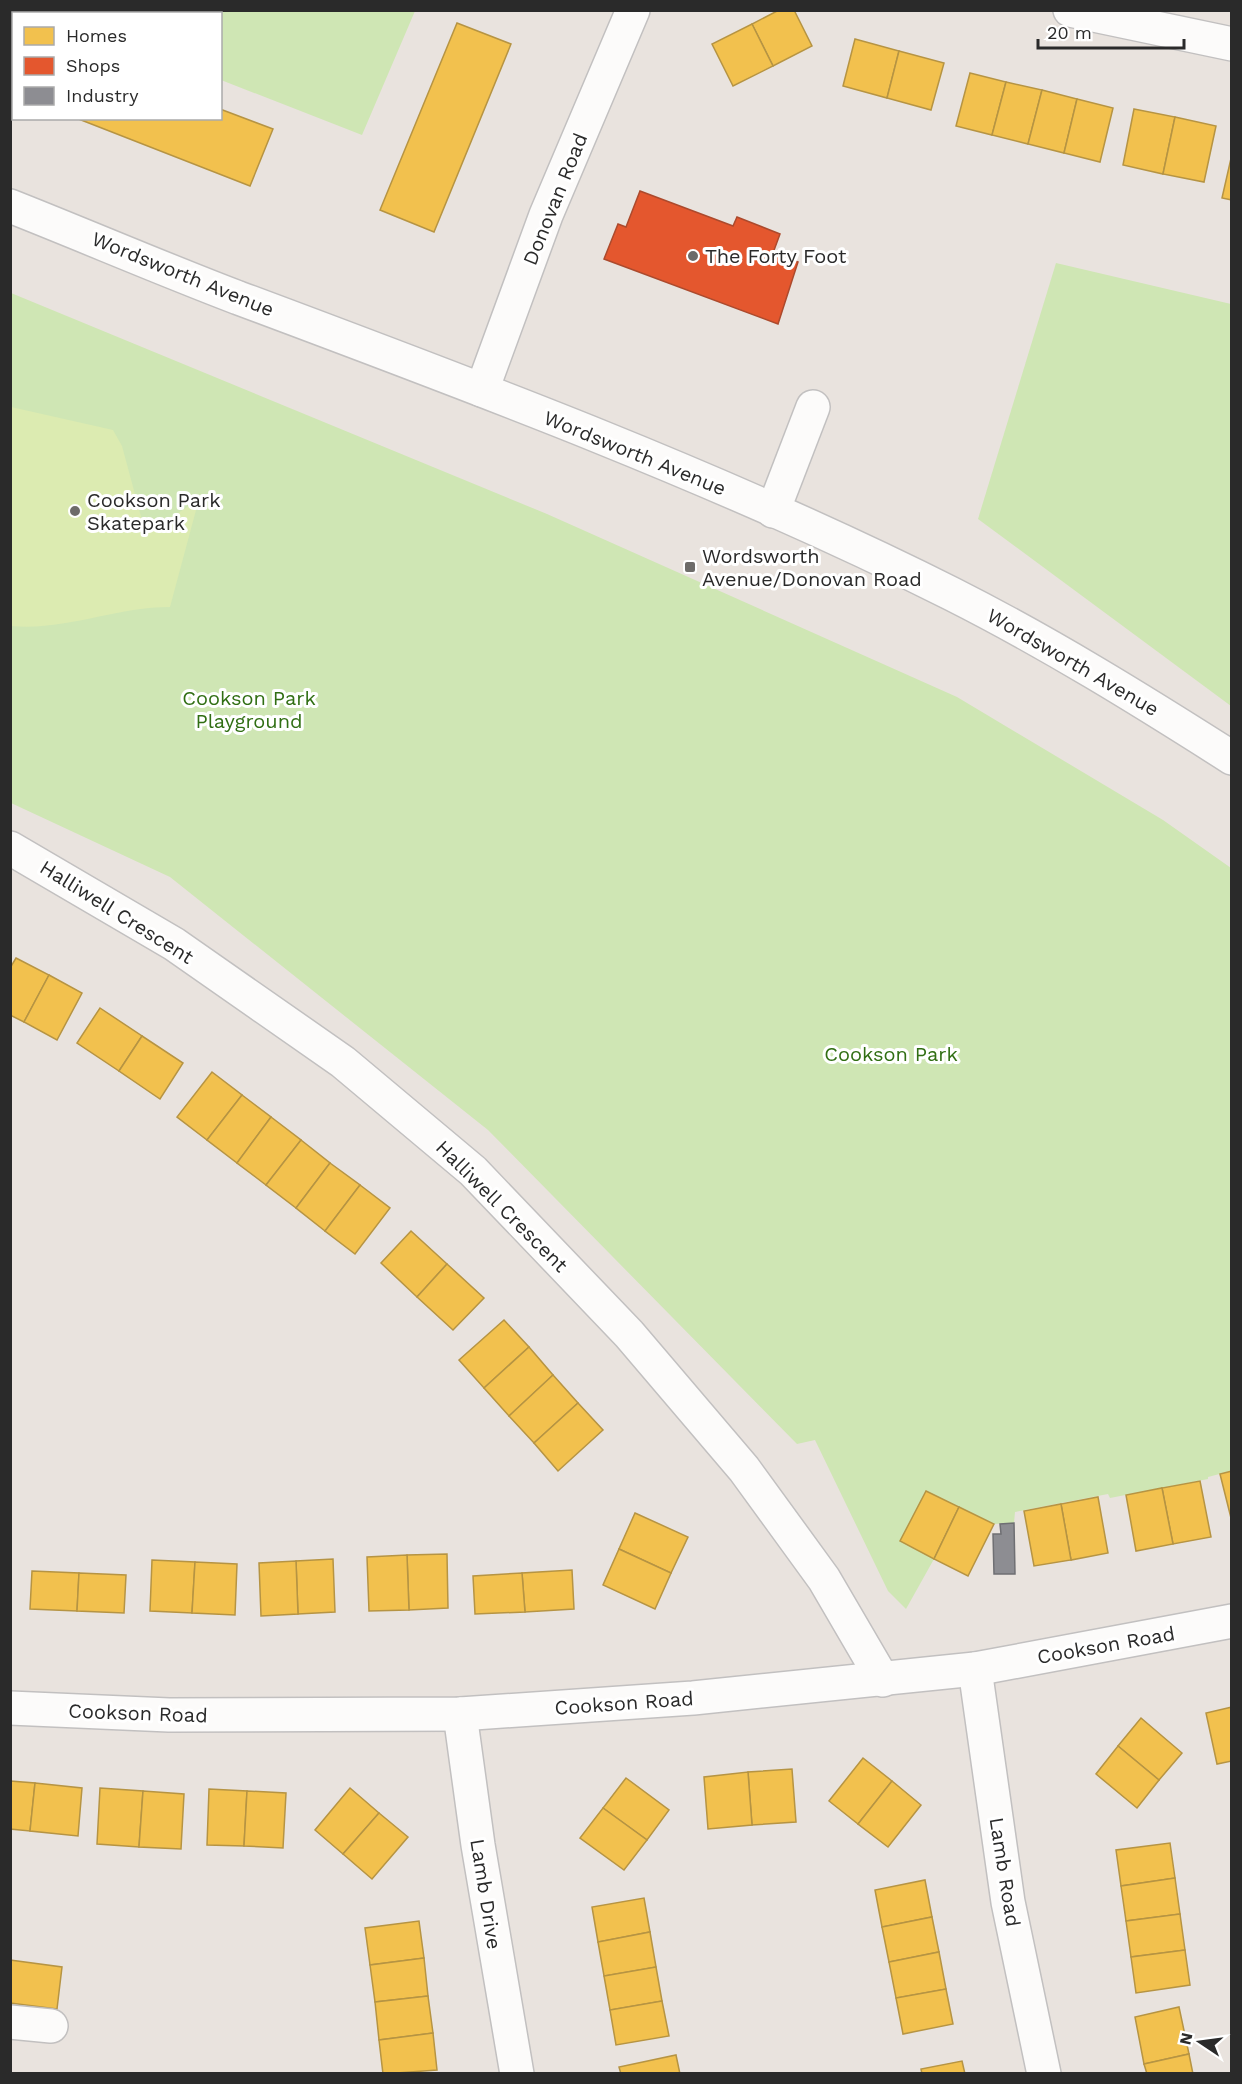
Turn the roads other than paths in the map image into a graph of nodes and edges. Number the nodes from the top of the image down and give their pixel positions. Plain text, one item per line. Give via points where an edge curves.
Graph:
1 (633, 10) edge
2 (1070, 10) edge
3 (1232, 44) edge
4 (10, 206) edge
5 (482, 390) junction
6 (813, 407) dead end
7 (773, 511) junction
8 (1232, 758) edge
9 (10, 848) edge
10 (1232, 1621) edge
11 (975, 1669) junction
12 (883, 1680) junction
13 (10, 1708) edge
14 (460, 1714) junction
15 (10, 2022) edge
16 (51, 2026) dead end
17 (517, 2073) edge
18 (1044, 2073) edge

1 - 5 street, Donovan Road via 546,215
2 - 3 street
4 - 5 street, Wordsworth Avenue
5 - 7 street, Wordsworth Avenue
6 - 7 street
7 - 8 street, Wordsworth Avenue via 956,596 1121,687
9 - 12 street, Halliwell Crescent via 174,944 315,1042 473,1171 629,1334 744,1469 824,1579
10 - 11 street, Cookson Road
11 - 12 street, Cookson Road
11 - 18 street, Lamb Road via 1008,1902
12 - 14 street, Cookson Road
13 - 14 street, Cookson Road via 169,1715
14 - 17 street, Lamb Drive
15 - 16 street

